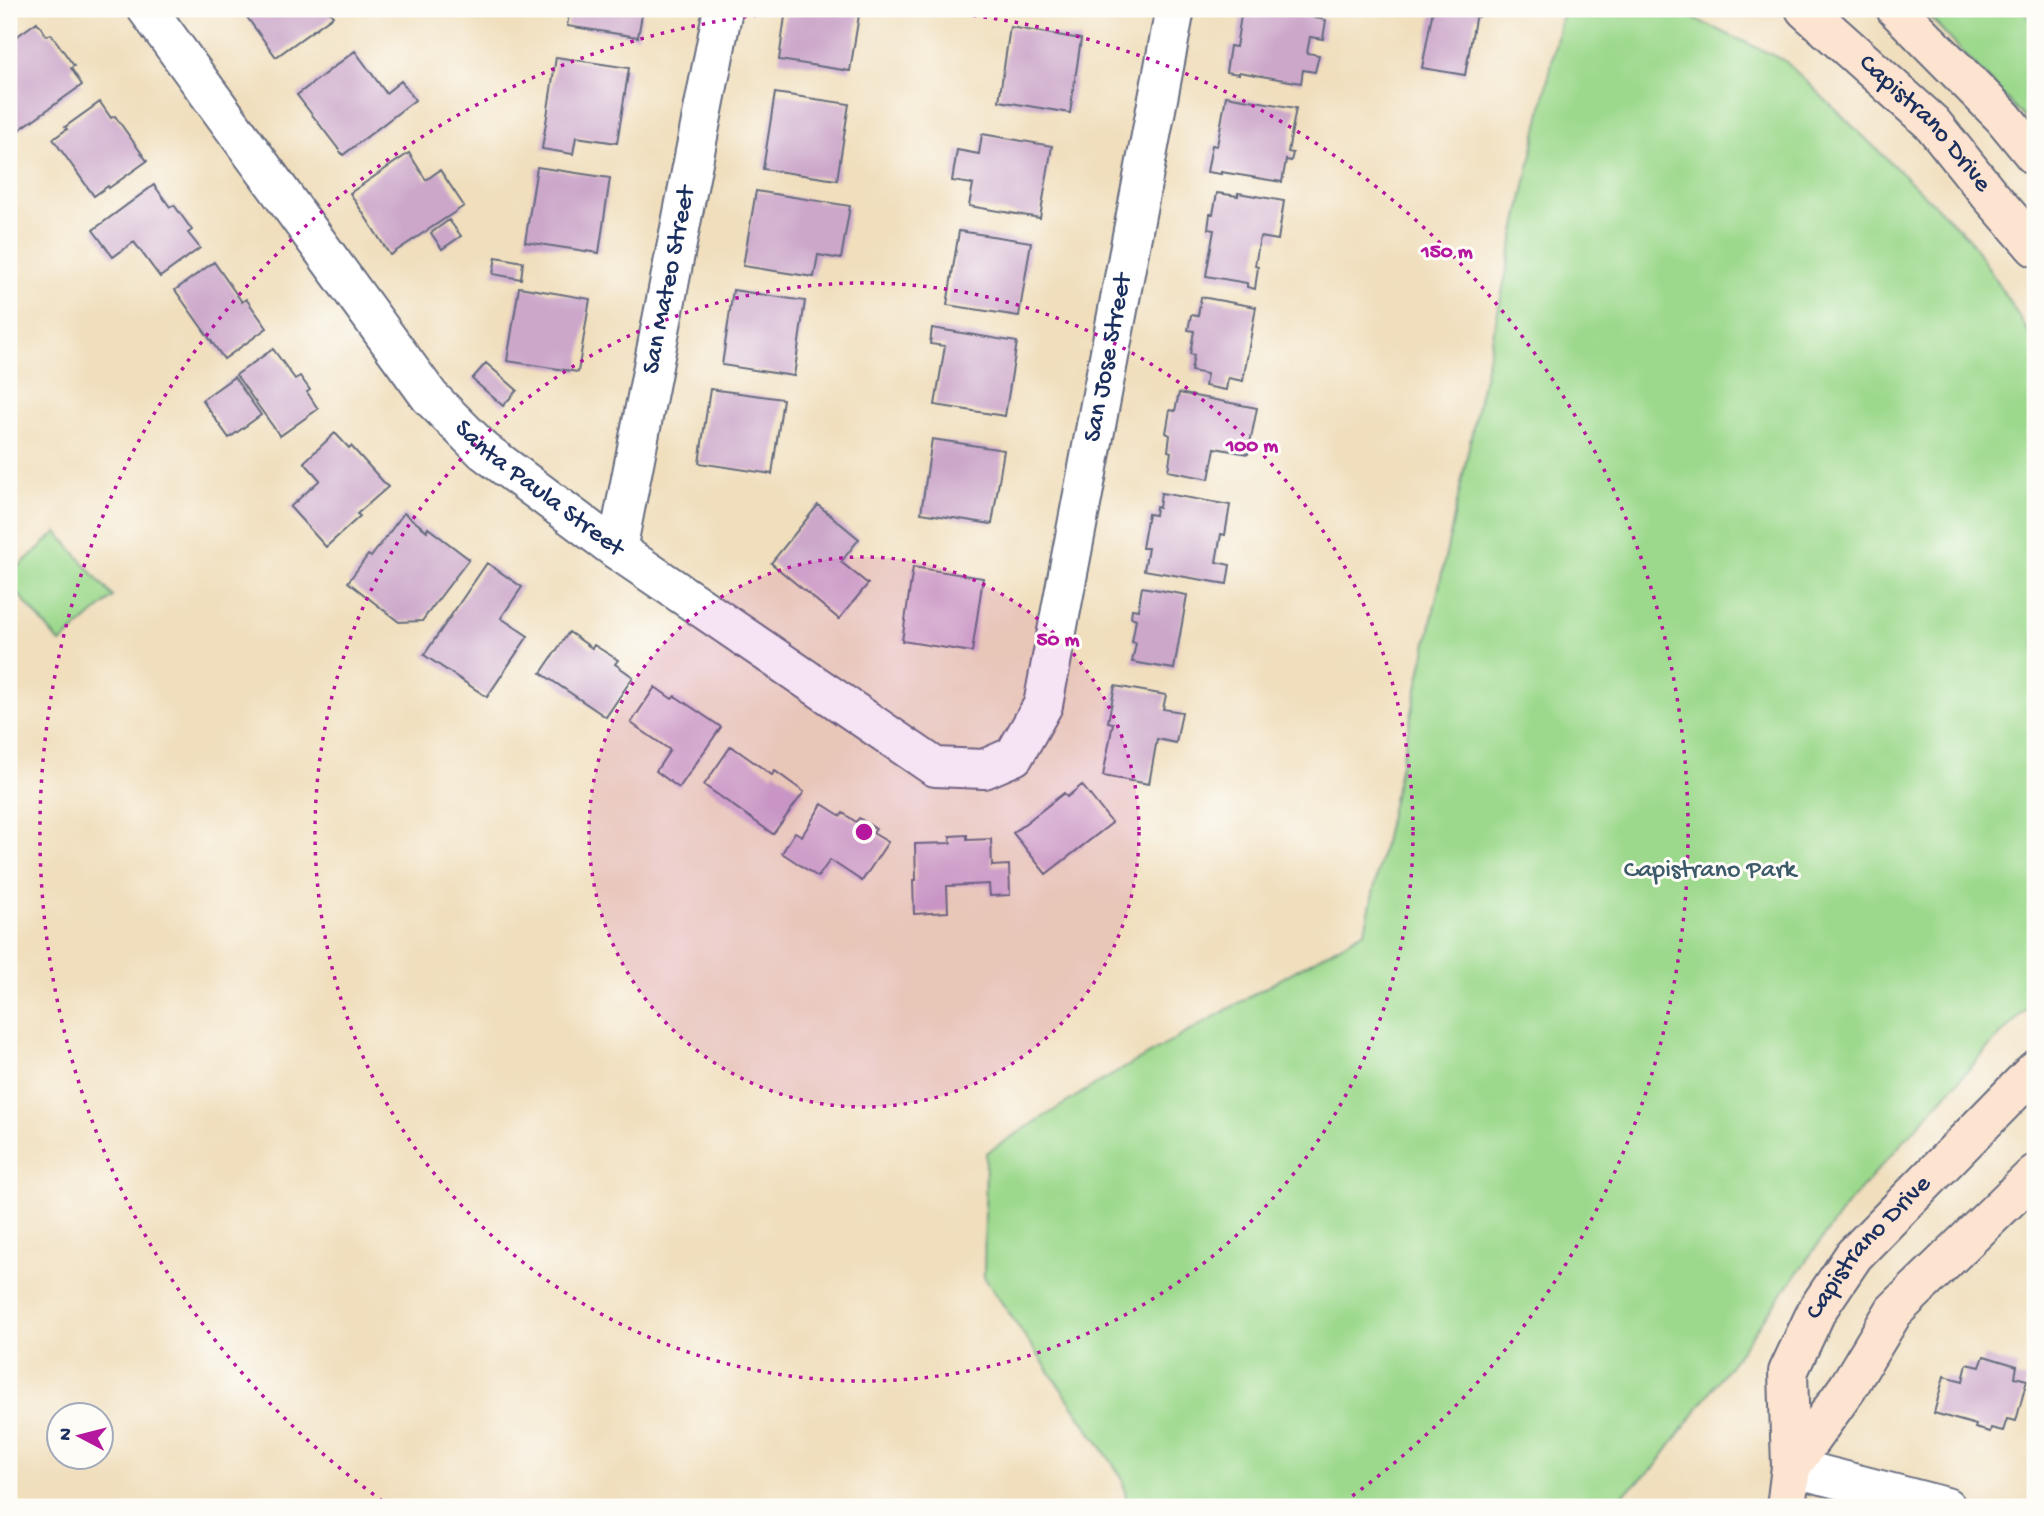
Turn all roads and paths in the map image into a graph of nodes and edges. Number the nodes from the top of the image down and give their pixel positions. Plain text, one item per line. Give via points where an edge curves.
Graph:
1 (147, 9) edge
2 (723, 9) edge
3 (1175, 9) edge
4 (1805, 9) edge
5 (1896, 9) edge
6 (2035, 156) edge
7 (2035, 247) edge
8 (617, 550) junction
9 (1043, 705) joint
10 (2035, 1070) edge
11 (2035, 1174) edge
12 (1791, 1466) junction
13 (1786, 1507) edge
14 (1946, 1507) edge

1 - 8 street, Santa Paula Street via 430,397 484,452
2 - 8 street, San Mateo Street
3 - 9 street, San Jose Street
4 - 7 street, Capistrano Drive via 1932,123
5 - 6 street via 2003,117
8 - 9 street, Santa Paula Street via 935,767 984,769 1014,756
10 - 12 street, Capistrano Drive via 1854,1255 1817,1310 1788,1372
11 - 12 street, Capistrano Drive via 1894,1311 1848,1387
12 - 13 street, Capistrano Drive
12 - 14 street

